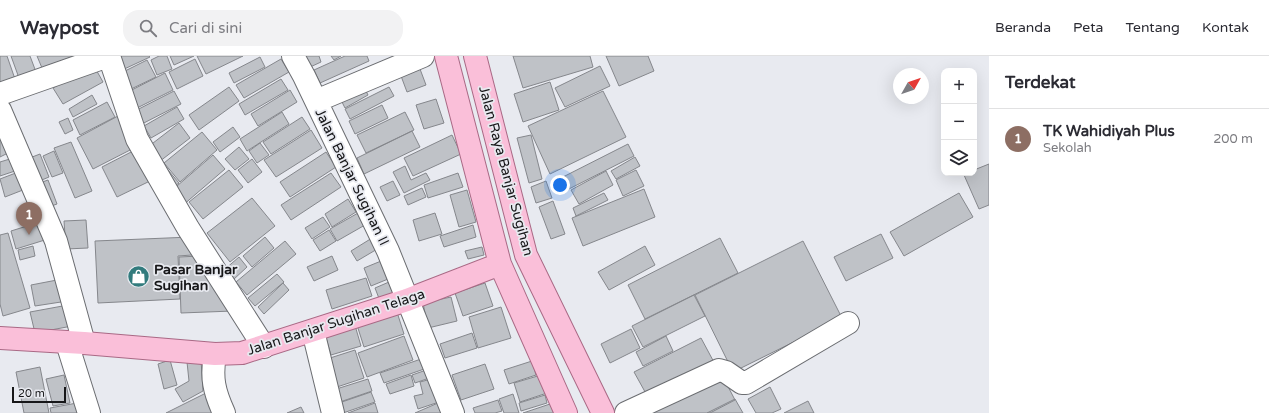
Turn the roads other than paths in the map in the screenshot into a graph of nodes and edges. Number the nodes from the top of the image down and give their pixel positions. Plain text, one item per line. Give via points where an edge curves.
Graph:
1 (108, 56) edge
2 (293, 56) edge
3 (423, 56) edge
4 (446, 56) edge
5 (475, 56) edge
6 (0, 94) edge
7 (316, 101) junction
8 (0, 110) edge
9 (500, 264) junction
10 (407, 300) junction
11 (848, 323) dead end
12 (313, 331) junction
13 (0, 338) edge
14 (75, 343) junction
15 (264, 346) junction
16 (215, 354) junction
17 (89, 413) edge
18 (224, 413) edge
19 (333, 413) edge
20 (453, 413) edge
21 (566, 413) edge
22 (603, 413) edge
23 (626, 413) edge

1 - 6 street
1 - 15 street via 137,139 188,228
2 - 7 street, Jalan Banjar Sugihan II
3 - 7 street
4 - 9 main road, Jalan Raya Banjar Sugihan
5 - 22 main road, Jalan Raya Banjar Sugihan via 526,255
7 - 10 street, Jalan Banjar Sugihan II via 388,251
8 - 14 street via 56,241
9 - 10 main road, Jalan Banjar Sugihan Telaga
9 - 21 main road, Jalan Raya Banjar Sugihan
10 - 12 main road, Jalan Banjar Sugihan Telaga
10 - 20 street, Jalan Banjar Sugihan II
11 - 23 street via 746,383 719,370
12 - 15 main road, Jalan Banjar Sugihan Telaga
12 - 19 street
13 - 14 main road, Jalan Banjar Sugihan Telaga
14 - 16 main road, Jalan Banjar Sugihan Telaga
14 - 17 street
15 - 16 main road, Jalan Banjar Sugihan Telaga via 242,352
16 - 18 street via 211,373 216,395

